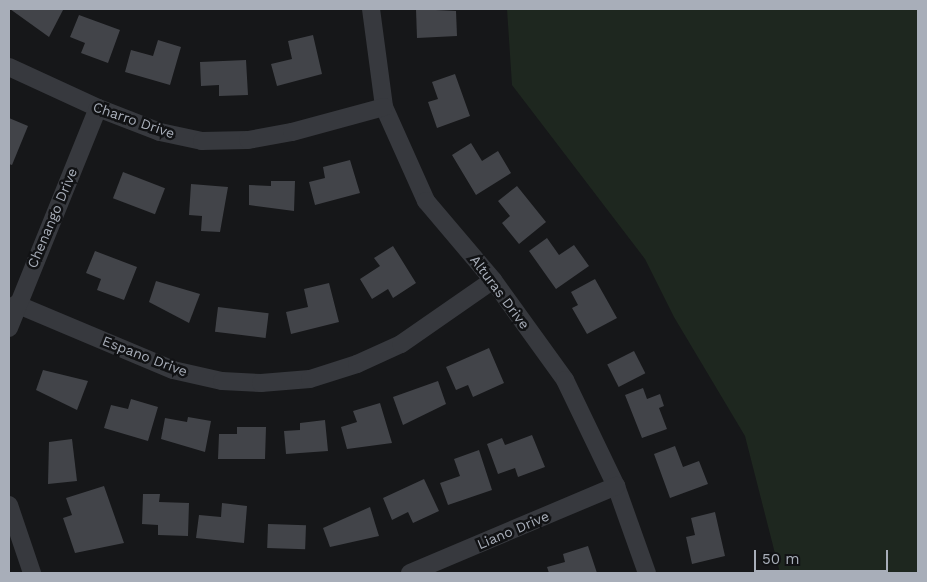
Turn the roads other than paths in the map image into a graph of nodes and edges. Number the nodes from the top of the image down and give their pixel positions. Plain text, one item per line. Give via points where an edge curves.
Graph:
1 (372, 9) edge
2 (9, 67) edge
3 (384, 107) junction
4 (98, 108) junction
5 (493, 280) junction
6 (16, 304) junction
7 (9, 328) edge
8 (616, 486) junction
9 (9, 505) edge
10 (32, 573) edge
11 (410, 573) edge
12 (646, 573) edge

1 - 3 street, Alturas Drive
2 - 4 street, Charro Drive
3 - 4 street, Charro Drive via 283,134 202,141 160,132
3 - 5 street, Alturas Drive via 426,201
4 - 6 street, Chenango Drive
5 - 6 street, Espano Drive via 401,344 357,364 310,379 261,383 222,381 173,370
5 - 8 street, Alturas Drive via 565,380
6 - 7 street, Chenango Drive
8 - 11 street, Liano Drive
8 - 12 street, Alturas Drive
9 - 10 street

